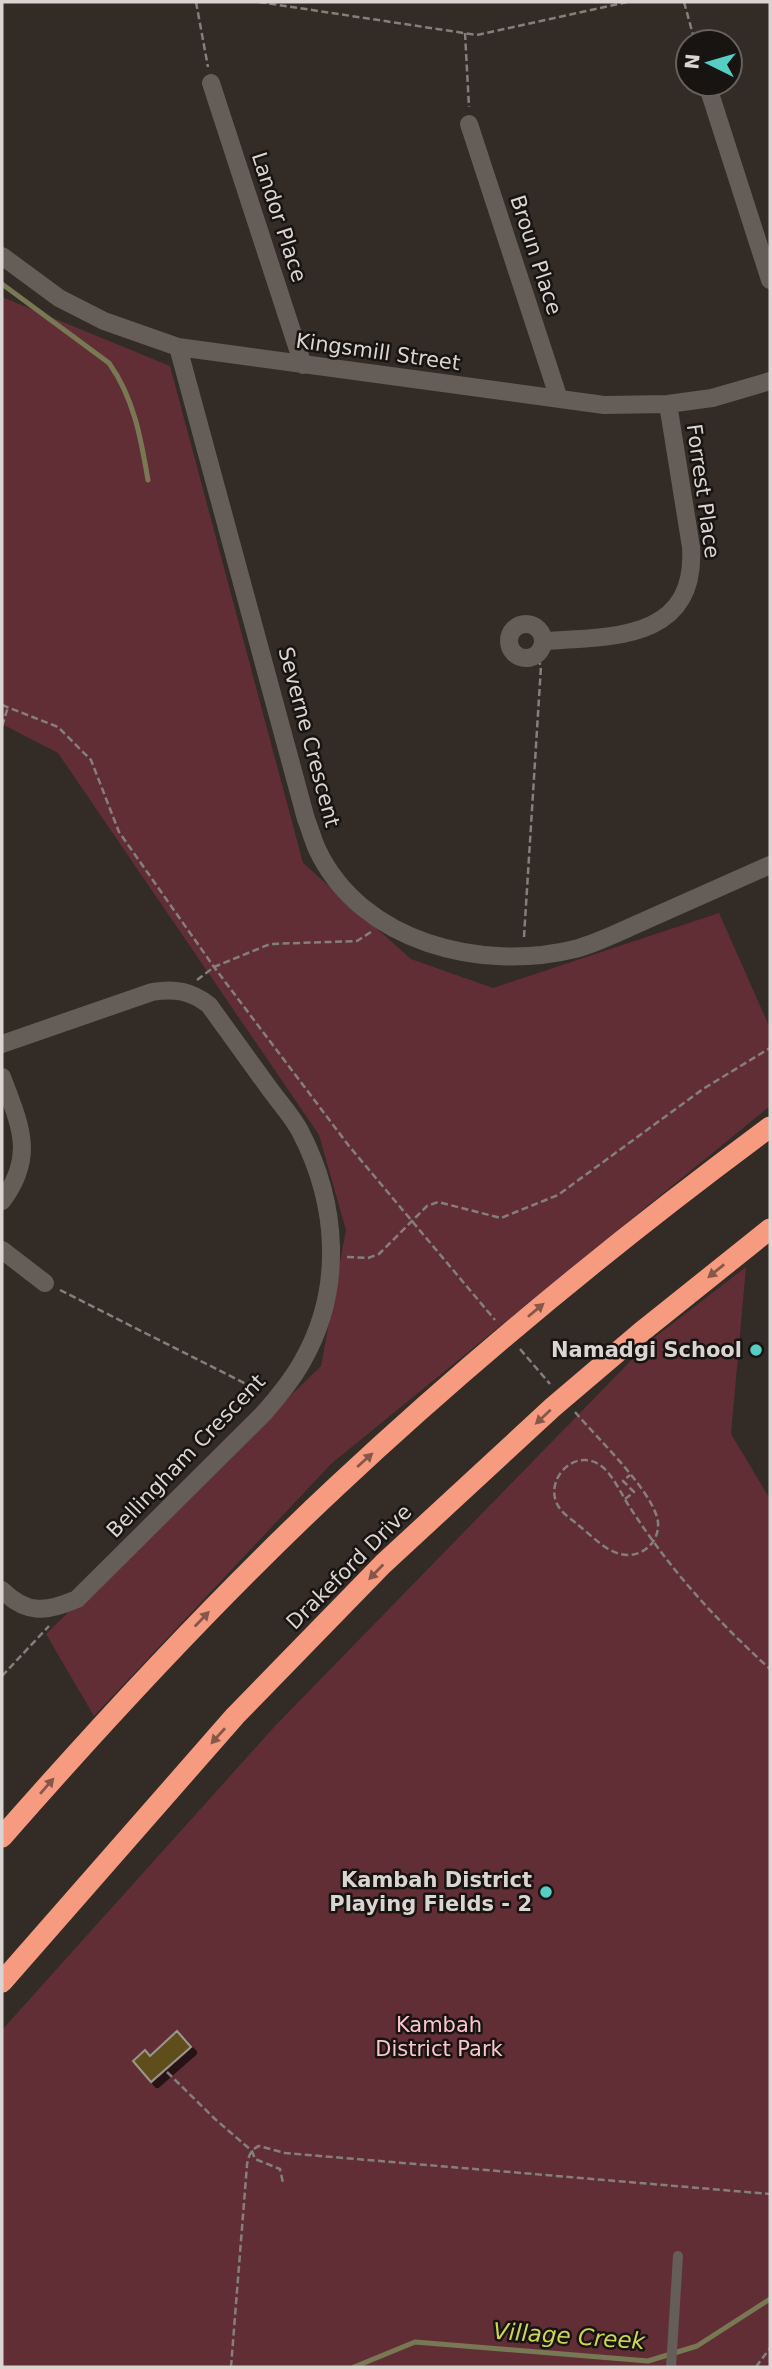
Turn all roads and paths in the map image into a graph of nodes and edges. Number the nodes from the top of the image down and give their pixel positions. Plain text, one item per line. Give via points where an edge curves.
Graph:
1 (196, 2) edge
2 (259, 2) edge
3 (627, 2) edge
4 (684, 2) edge
5 (691, 28) edge
6 (465, 33) junction
7 (211, 83) joint
8 (712, 98) edge
9 (470, 124) joint
10 (2, 256) edge
11 (770, 280) edge
12 (178, 347) junction
13 (303, 365) junction
14 (770, 381) edge
15 (559, 399) junction
16 (668, 404) junction
17 (539, 648) joint
18 (2, 705) edge
19 (8, 707) junction
20 (2, 726) edge
21 (770, 865) edge
22 (380, 926) dead end
23 (520, 958) junction
24 (214, 967) junction
25 (193, 982) dead end
26 (2, 1044) edge
27 (770, 1048) edge
28 (2, 1077) edge
29 (770, 1127) edge
30 (2, 1201) edge
31 (410, 1221) junction
32 (770, 1229) edge
33 (2, 1250) edge
34 (368, 1258) dead end
35 (45, 1283) joint
36 (496, 1321) dead end
37 (514, 1342) dead end
38 (550, 1383) dead end
39 (276, 1399) junction
40 (568, 1404) dead end
41 (630, 1475) junction
42 (625, 1500) junction
43 (2, 1590) edge
44 (54, 1620) dead end
45 (770, 1669) edge
46 (2, 1675) edge
47 (2, 1837) edge
48 (2, 1982) edge
49 (167, 2072) dead end
50 (252, 2151) junction
51 (283, 2183) dead end
52 (770, 2193) edge
53 (678, 2256) dead end
54 (770, 2348) edge
55 (231, 2367) edge
56 (671, 2367) edge
57 (756, 2367) edge

1 - 7 path
2 - 6 path
3 - 6 path via 477,35
4 - 5 path
6 - 9 path
7 - 13 street, Landor Place
8 - 11 street
9 - 15 street, Broun Place
10 - 12 street, Kingsmill Street via 48,291 104,321
12 - 13 street, Kingsmill Street
12 - 23 street, Severne Crescent via 318,850 360,905 407,935 481,956
13 - 15 street, Kingsmill Street
14 - 16 street, Kingsmill Street via 712,398
15 - 16 street, Kingsmill Street via 604,405
16 - 17 street, Forrest Place via 691,547 687,590 655,623 632,633
17 - 23 path
18 - 19 path
19 - 20 path
19 - 24 path via 58,727 91,760 119,832
21 - 23 street, Severne Crescent via 594,942
22 - 24 path via 357,941 270,944
24 - 25 path
24 - 31 path
26 - 39 street, Bellingham Crescent via 167,989 183,990 209,1005 299,1129 323,1186 331,1226 332,1266 325,1306 302,1363
27 - 31 path via 703,1089 558,1195 501,1218 438,1202
28 - 30 street via 23,1144 16,1179
47 -> 29 highway via 163,1659 338,1485 464,1370 592,1263
31 - 34 path via 379,1254
31 - 36 path
32 -> 48 highway, Drakeford Drive via 554,1407 383,1564 235,1716
33 - 35 street
35 - 39 path
37 - 38 path
39 - 43 street, Bellingham Crescent via 77,1599 41,1610 25,1607
40 - 41 path
41 - 42 path via 623,1481 634,1492
41 - 42 path via 657,1517 656,1536 645,1550 627,1556 569,1517 556,1503 555,1483 575,1462 594,1462 603,1467
42 - 45 path via 696,1597
44 - 46 path
49 - 50 path
50 - 51 path via 255,2159 280,2169
50 - 52 path via 259,2146 285,2153
50 - 55 path via 247,2165
53 - 56 lane
54 - 57 path

